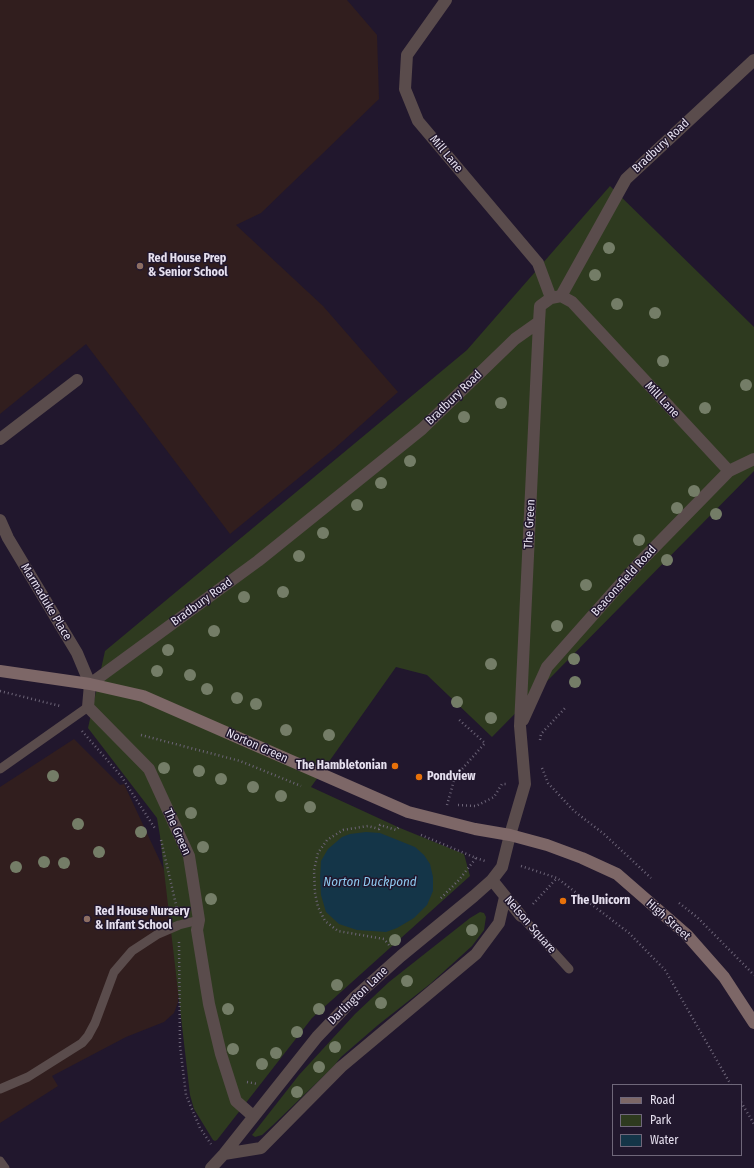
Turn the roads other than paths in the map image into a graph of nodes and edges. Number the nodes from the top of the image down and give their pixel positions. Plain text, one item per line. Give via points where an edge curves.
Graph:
1 (446, 0) edge
2 (754, 60) edge
3 (556, 297) junction
4 (538, 322) junction
5 (77, 380) dead end
6 (0, 439) edge
7 (754, 459) edge
8 (729, 471) junction
9 (0, 520) edge
10 (0, 671) edge
11 (90, 684) junction
12 (88, 707) junction
13 (520, 726) junction
14 (0, 769) edge
15 (525, 784) joint
16 (510, 835) junction
17 (492, 880) junction
18 (505, 897) junction
19 (521, 916) joint
20 (199, 920) junction
21 (569, 969) dead end
22 (754, 1023) edge
23 (0, 1090) edge
24 (253, 1116) junction
25 (219, 1151) junction
26 (0, 1161) edge
27 (5, 1168) edge
28 (211, 1168) edge

1 - 3 street, Mill Lane via 407,55 405,88 418,121 538,263
2 - 3 street, Bradbury Road via 626,180
3 - 4 street, Bradbury Road via 540,306
3 - 8 street, Mill Lane via 572,302
4 - 11 street, Bradbury Road via 515,339 416,434 258,561
4 - 13 street, The Green
5 - 6 street
7 - 8 street, Beaconsfield Road
8 - 13 street, Beaconsfield Road via 640,562 547,667
9 - 11 street, Marmaduke Place via 8,538 77,653
10 - 11 main road, Norton Green
11 - 12 street
11 - 16 main road, Norton Green via 143,696 408,812
12 - 14 lane
12 - 20 street, The Green via 149,769 189,856
13 - 15 street, The Green
15 - 16 street, Darlington Lane
16 - 17 street, Darlington Lane via 502,867
16 - 22 main road, High Street via 547,845 617,874 687,935 724,977
17 - 18 street, Nelson Square
17 - 24 street, Darlington Lane via 355,997 317,1037
18 - 19 street, Nelson Square
18 - 25 street via 499,923 476,954 340,1067 261,1148
19 - 21 lane, Nelson Square
20 - 23 lane via 158,934 132,951 114,972 95,1022 82,1043 28,1077
20 - 24 street, The Green via 197,930 209,1004 221,1054 236,1101
24 - 25 street, Darlington Lane
25 - 28 street, Darlington Lane
26 - 27 lane

